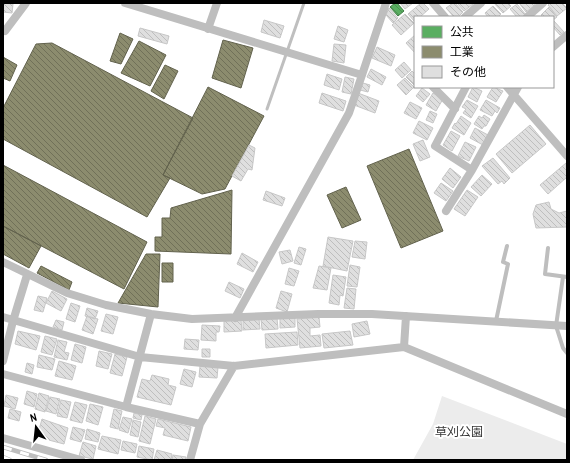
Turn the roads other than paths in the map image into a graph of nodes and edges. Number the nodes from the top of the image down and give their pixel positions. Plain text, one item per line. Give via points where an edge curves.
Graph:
1 (26, 3) edge
2 (125, 3) edge
3 (217, 3) edge
4 (386, 3) edge
5 (433, 3) edge
6 (481, 3) edge
7 (543, 3) edge
8 (444, 16) edge
9 (466, 16) edge
10 (528, 16) edge
11 (208, 29) junction
12 (4, 31) edge
13 (567, 35) edge
14 (554, 46) edge
15 (362, 75) junction
16 (434, 88) edge
17 (466, 88) edge
18 (507, 88) edge
19 (518, 88) edge
20 (514, 95) junction
21 (455, 109) junction
22 (567, 156) edge
23 (472, 170) junction
24 (446, 211) dead end
25 (506, 246) dead end
26 (548, 248) dead end
27 (3, 262) edge
28 (27, 275) junction
29 (565, 277) edge
30 (151, 314) junction
31 (406, 316) junction
32 (3, 317) edge
33 (235, 318) junction
34 (13, 321) junction
35 (496, 321) junction
36 (556, 326) junction
37 (567, 326) edge
38 (404, 347) junction
39 (567, 353) edge
40 (140, 357) junction
41 (3, 361) edge
42 (234, 366) junction
43 (3, 374) edge
44 (126, 407) junction
45 (567, 414) edge
46 (200, 424) junction
47 (3, 438) edge
48 (80, 460) edge
49 (190, 460) edge

1 - 12 street
2 - 11 street
3 - 11 street
4 - 15 street
5 - 8 street
6 - 9 street
7 - 10 street
11 - 15 street
13 - 14 street
15 - 33 street via 349,114
16 - 21 street
17 - 21 street
18 - 20 street
19 - 20 street
20 - 22 street
20 - 23 street
21 - 23 street via 435,146
23 - 24 street
25 - 35 lane via 503,262 508,264
26 - 29 lane via 545,274
27 - 28 street
28 - 30 street via 68,293 106,305
28 - 34 street
29 - 36 lane
30 - 33 street via 192,319
30 - 40 street
31 - 33 street via 326,314
31 - 35 street
31 - 38 street
32 - 34 street
34 - 40 street
34 - 41 street
35 - 36 street
36 - 37 street
36 - 39 lane
38 - 42 street
38 - 45 street
40 - 42 street
40 - 44 street
42 - 46 street
43 - 44 street
44 - 46 street
46 - 49 street
47 - 48 street

